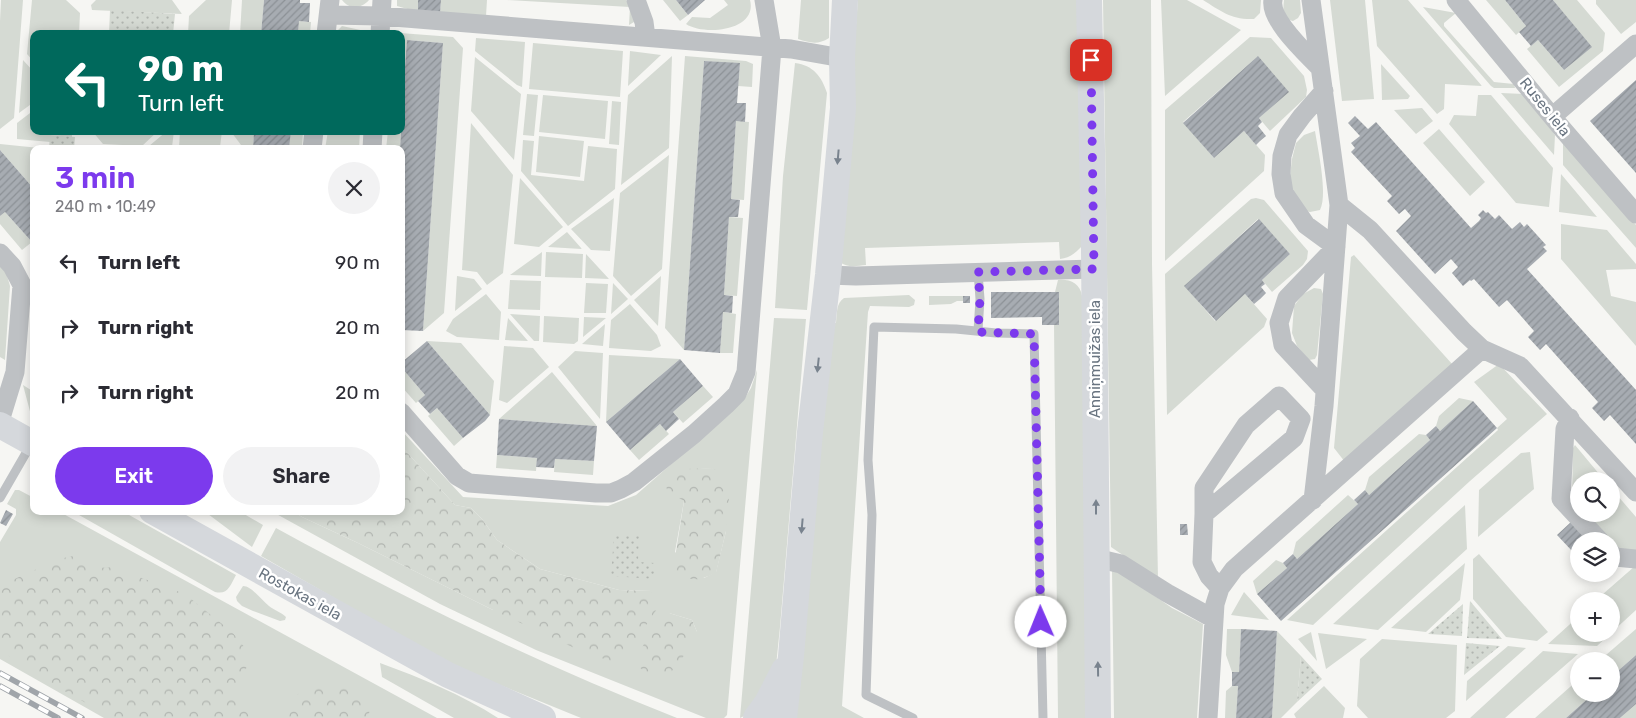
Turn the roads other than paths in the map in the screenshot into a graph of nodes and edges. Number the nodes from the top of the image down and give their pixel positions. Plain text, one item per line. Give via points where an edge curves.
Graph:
1 (636, 0) edge
2 (764, 0) edge
3 (845, 0) edge
4 (1089, 0) edge
5 (1273, 0) edge
6 (1312, 0) edge
7 (1456, 0) edge
8 (329, 8) edge
9 (381, 17) edge
10 (326, 30) edge
11 (646, 38) junction
12 (1636, 44) edge
13 (772, 48) junction
14 (842, 58) junction
15 (1320, 68) junction
16 (1324, 91) junction
17 (1553, 116) junction
18 (1339, 205) junction
19 (1636, 214) edge
20 (1336, 247) junction
21 (0, 252) edge
22 (1094, 269) junction
23 (978, 272) junction
24 (828, 275) junction
25 (28, 285) edge
26 (978, 332) junction
27 (1482, 348) junction
28 (1325, 390) junction
29 (405, 417) edge
30 (1570, 418) junction
31 (0, 423) edge
32 (30, 442) edge
33 (30, 449) edge
34 (1636, 492) edge
35 (0, 498) edge
36 (1313, 500) junction
37 (1204, 514) junction
38 (159, 515) edge
39 (1592, 532) edge
40 (1620, 557) edge
41 (1096, 558) junction
42 (1636, 559) edge
43 (1220, 588) junction
44 (1214, 620) junction
45 (791, 656) junction
46 (448, 675) junction
47 (515, 718) edge
48 (543, 718) edge
49 (756, 718) edge
50 (784, 718) edge
51 (913, 718) edge
52 (1043, 718) edge
53 (1098, 718) edge
54 (1208, 718) edge

1 - 11 street
2 - 13 street
3 - 14 street
4 - 22 street, Anniņmuižas iela
5 - 15 street via 1272,5 1282,27
6 - 15 street
7 - 17 street, Ruses iela
8 - 9 street
8 - 10 street
9 - 11 street
11 - 13 street
12 - 17 street
13 - 14 street
13 - 29 street via 746,372 737,394 634,482 611,493 469,483 457,476
14 -> 24 street via 843,108
15 - 16 street
16 - 18 street
16 - 20 street via 1288,135 1281,174 1284,193 1306,225
17 - 19 street, Ruses iela
18 - 20 street
18 - 27 street via 1370,230
20 - 28 street
20 - 28 street via 1286,298 1278,323 1283,345
21 - 25 street
22 - 23 street
41 -> 22 street, Anniņmuižas iela
23 - 24 street
23 - 26 lane
24 -> 45 street via 810,432
25 - 31 street via 15,372
26 - 51 lane via 874,327 868,460 872,515 866,695
26 - 52 lane via 1034,334
27 - 30 street via 1520,366
27 - 36 street
28 - 36 street
30 - 34 street
30 - 39 street via 1566,429 1561,499
31 - 32 street
33 - 35 lane
36 - 43 street via 1234,570
37 - 37 street via 1204,488 1246,425 1279,396 1301,419 1294,438
37 - 43 street via 1202,562
38 - 46 street, Rostokas iela
40 - 42 street
41 - 44 street via 1121,564
53 -> 41 street, Anniņmuižas iela
43 - 44 street
44 - 54 street
45 - 49 street
45 - 50 street
46 - 47 street, Rostokas iela
46 - 48 street, Rostokas iela

